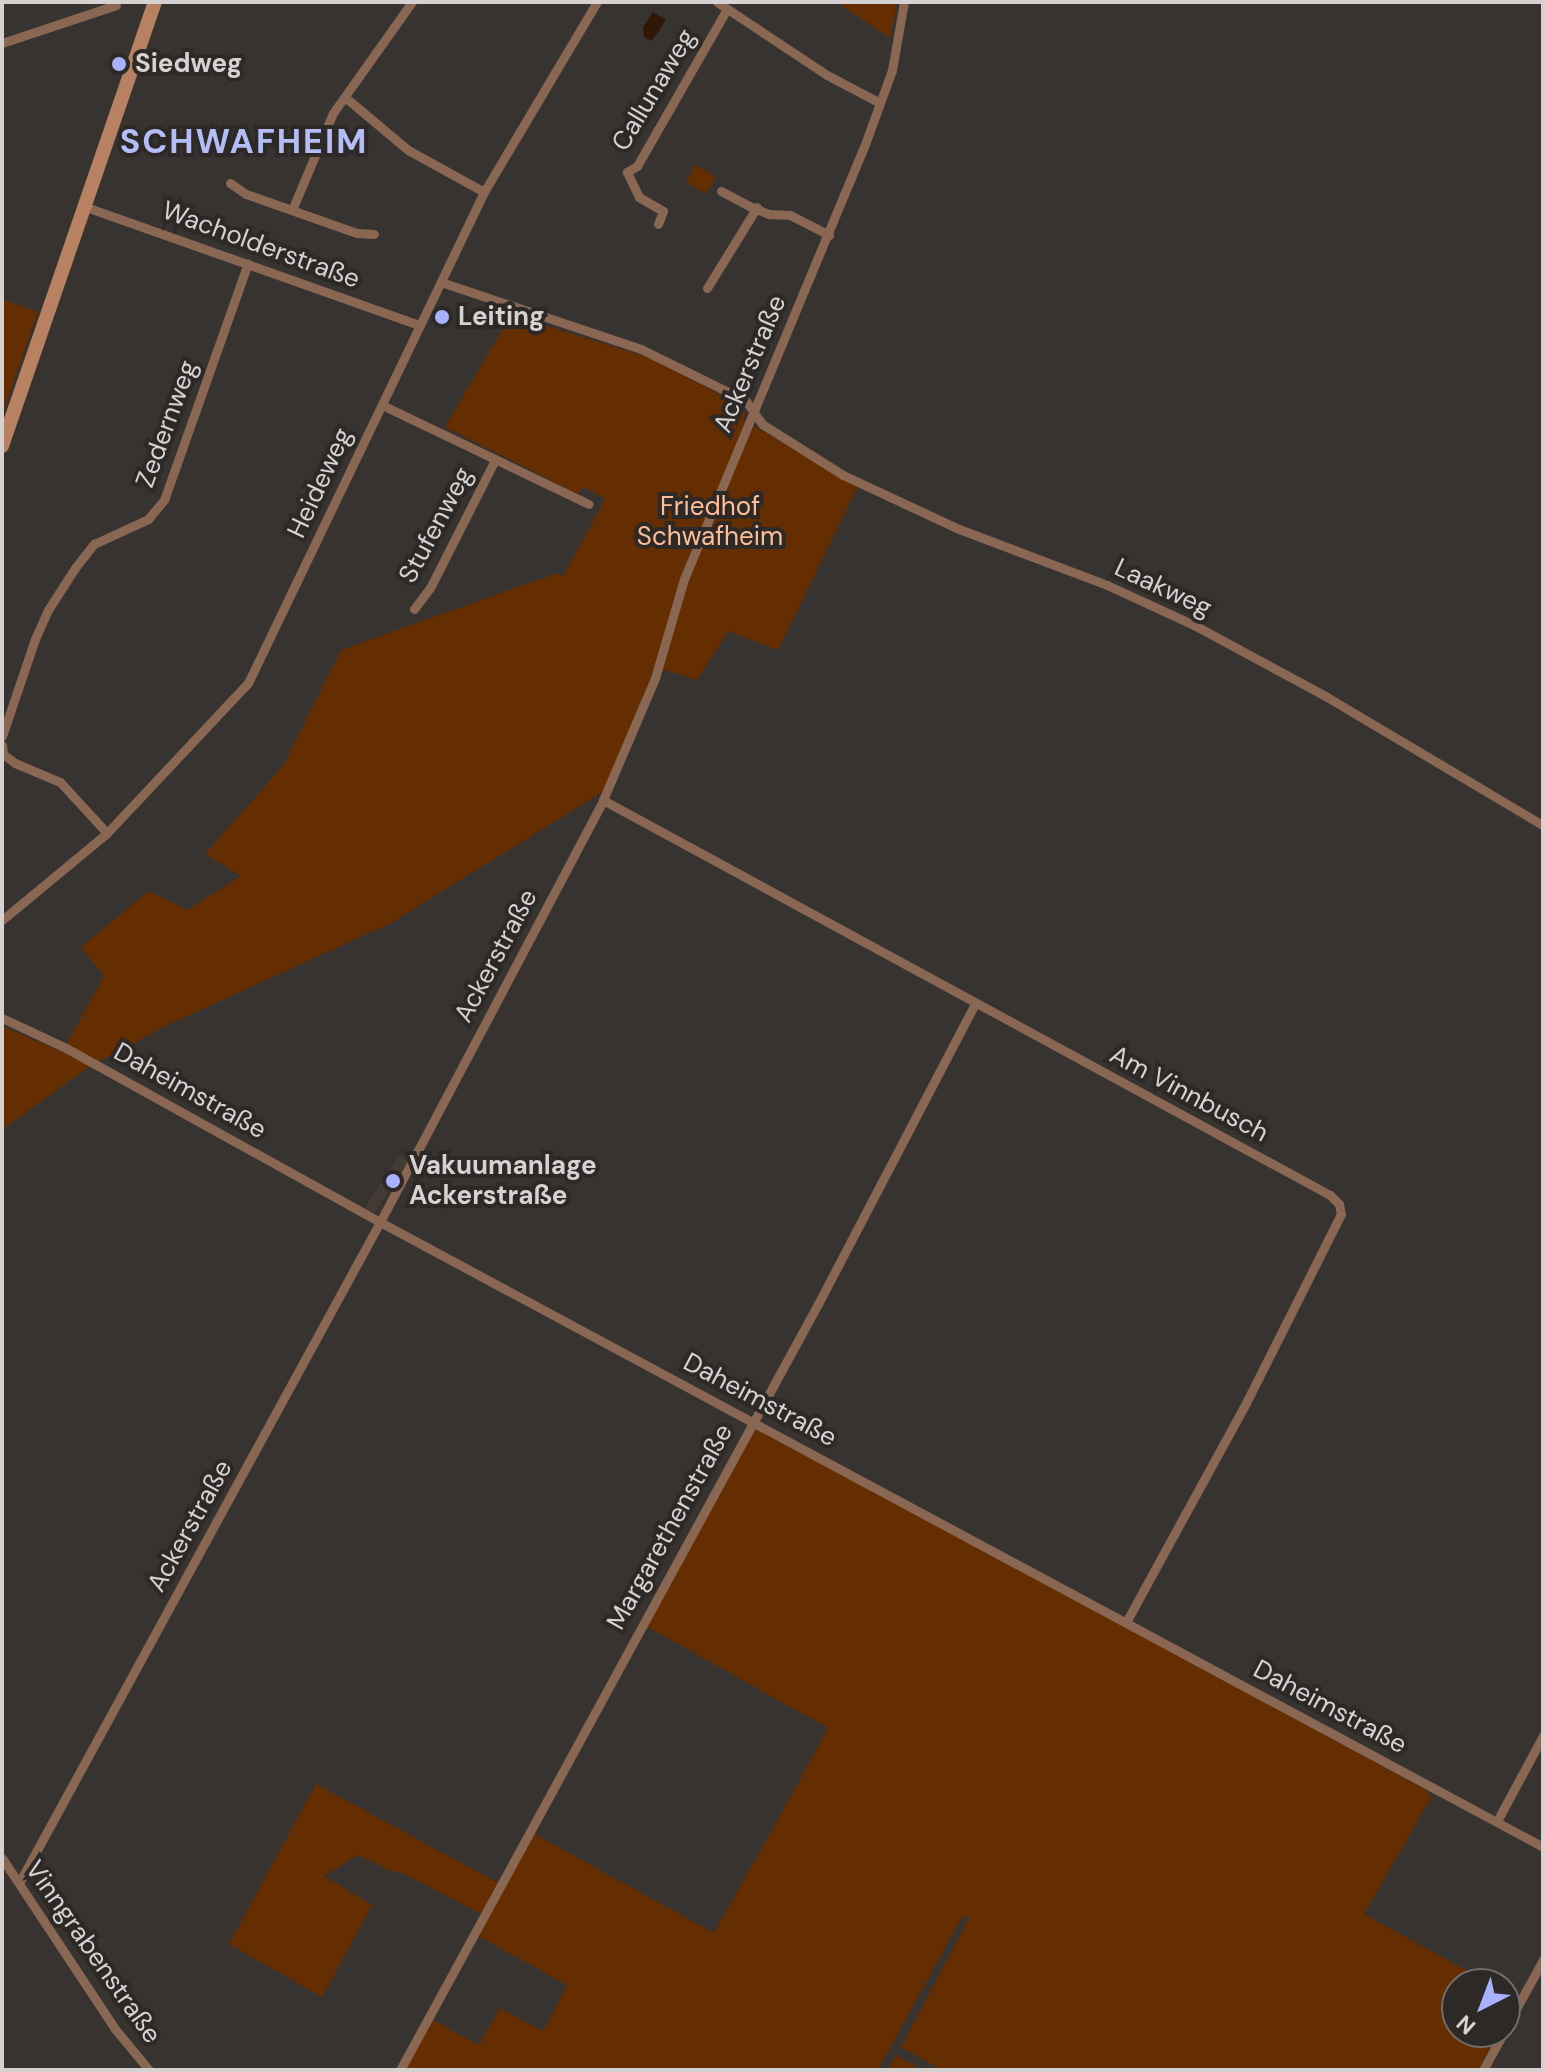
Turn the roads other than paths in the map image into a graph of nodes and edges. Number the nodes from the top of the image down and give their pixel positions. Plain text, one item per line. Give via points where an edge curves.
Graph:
1 (155, 2) edge
2 (412, 2) edge
3 (597, 2) edge
4 (717, 2) edge
5 (904, 2) edge
6 (116, 5) dead end
7 (727, 9) junction
8 (2, 43) edge
9 (346, 98) junction
10 (880, 103) junction
11 (230, 183) dead end
12 (721, 191) dead end
13 (484, 192) junction
14 (86, 207) junction
15 (757, 207) junction
16 (292, 210) junction
17 (658, 224) dead end
18 (374, 234) dead end
19 (829, 235) junction
20 (248, 263) junction
21 (441, 282) junction
22 (707, 288) dead end
23 (420, 325) junction
24 (382, 405) junction
25 (755, 414) junction
26 (2, 446) edge
27 (495, 460) junction
28 (589, 504) dead end
29 (414, 609) dead end
30 (2, 736) edge
31 (2, 745) edge
32 (2, 754) edge
33 (603, 800) junction
34 (1543, 825) edge
35 (107, 833) junction
36 (2, 920) edge
37 (975, 1004) junction
38 (2, 1018) edge
39 (380, 1222) junction
40 (753, 1421) junction
41 (1126, 1622) junction
42 (1543, 1736) edge
43 (1497, 1821) junction
44 (1543, 1847) edge
45 (2, 1858) edge
46 (19, 1883) junction
47 (1543, 1960) edge
48 (1521, 2000) edge
49 (1495, 2048) edge
50 (149, 2070) edge
51 (400, 2070) edge
52 (1483, 2070) edge

1 - 14 main road
2 - 9 street
3 - 13 street, Heideweg
4 - 7 street
5 - 10 street, Ackerstraße via 892,70
6 - 8 street
7 - 10 street
7 - 17 street, Callunaweg via 637,166 627,172 639,197 663,211
9 - 13 street via 408,150
9 - 16 street via 317,145
10 - 19 street, Ackerstraße
11 - 16 street
12 - 15 street
13 - 21 street, Heideweg
14 - 20 street, Wacholderstraße
14 - 26 main road
15 - 19 street via 790,215
15 - 22 street
16 - 18 street
19 - 25 street, Ackerstraße
20 - 23 street, Wacholderstraße
20 - 30 street, Zedernweg via 164,500 148,519 94,544 75,568 35,639
21 - 23 street, Heideweg
21 - 25 street, Laakweg via 641,349 746,401
23 - 24 street, Heideweg
24 - 27 street, Stufenweg
24 - 35 street, Heideweg via 248,683
25 - 33 street, Ackerstraße via 684,579 655,678
25 - 34 street, Laakweg via 762,424 843,475 959,529 1107,585 1194,625
27 - 28 street, Stufenweg
27 - 29 street, Stufenweg via 430,588
31 - 32 street
32 - 35 street via 60,782
33 - 37 street, Am Vinnbusch
33 - 39 street, Ackerstraße
35 - 36 street, Heideweg
37 - 40 street, Margarethenstraße
37 - 41 street, Am Vinnbusch via 1339,1204 1341,1214 1246,1403
38 - 39 street, Daheimstraße
39 - 40 street, Daheimstraße
39 - 46 street, Ackerstraße
40 - 41 street, Daheimstraße
40 - 51 street, Margarethenstraße
41 - 43 street, Daheimstraße
42 - 43 street
43 - 44 street, Daheimstraße
45 - 46 street, Vinngrabenstraße
46 - 50 street, Vinngrabenstraße via 115,2029
47 - 48 street
49 - 52 street

